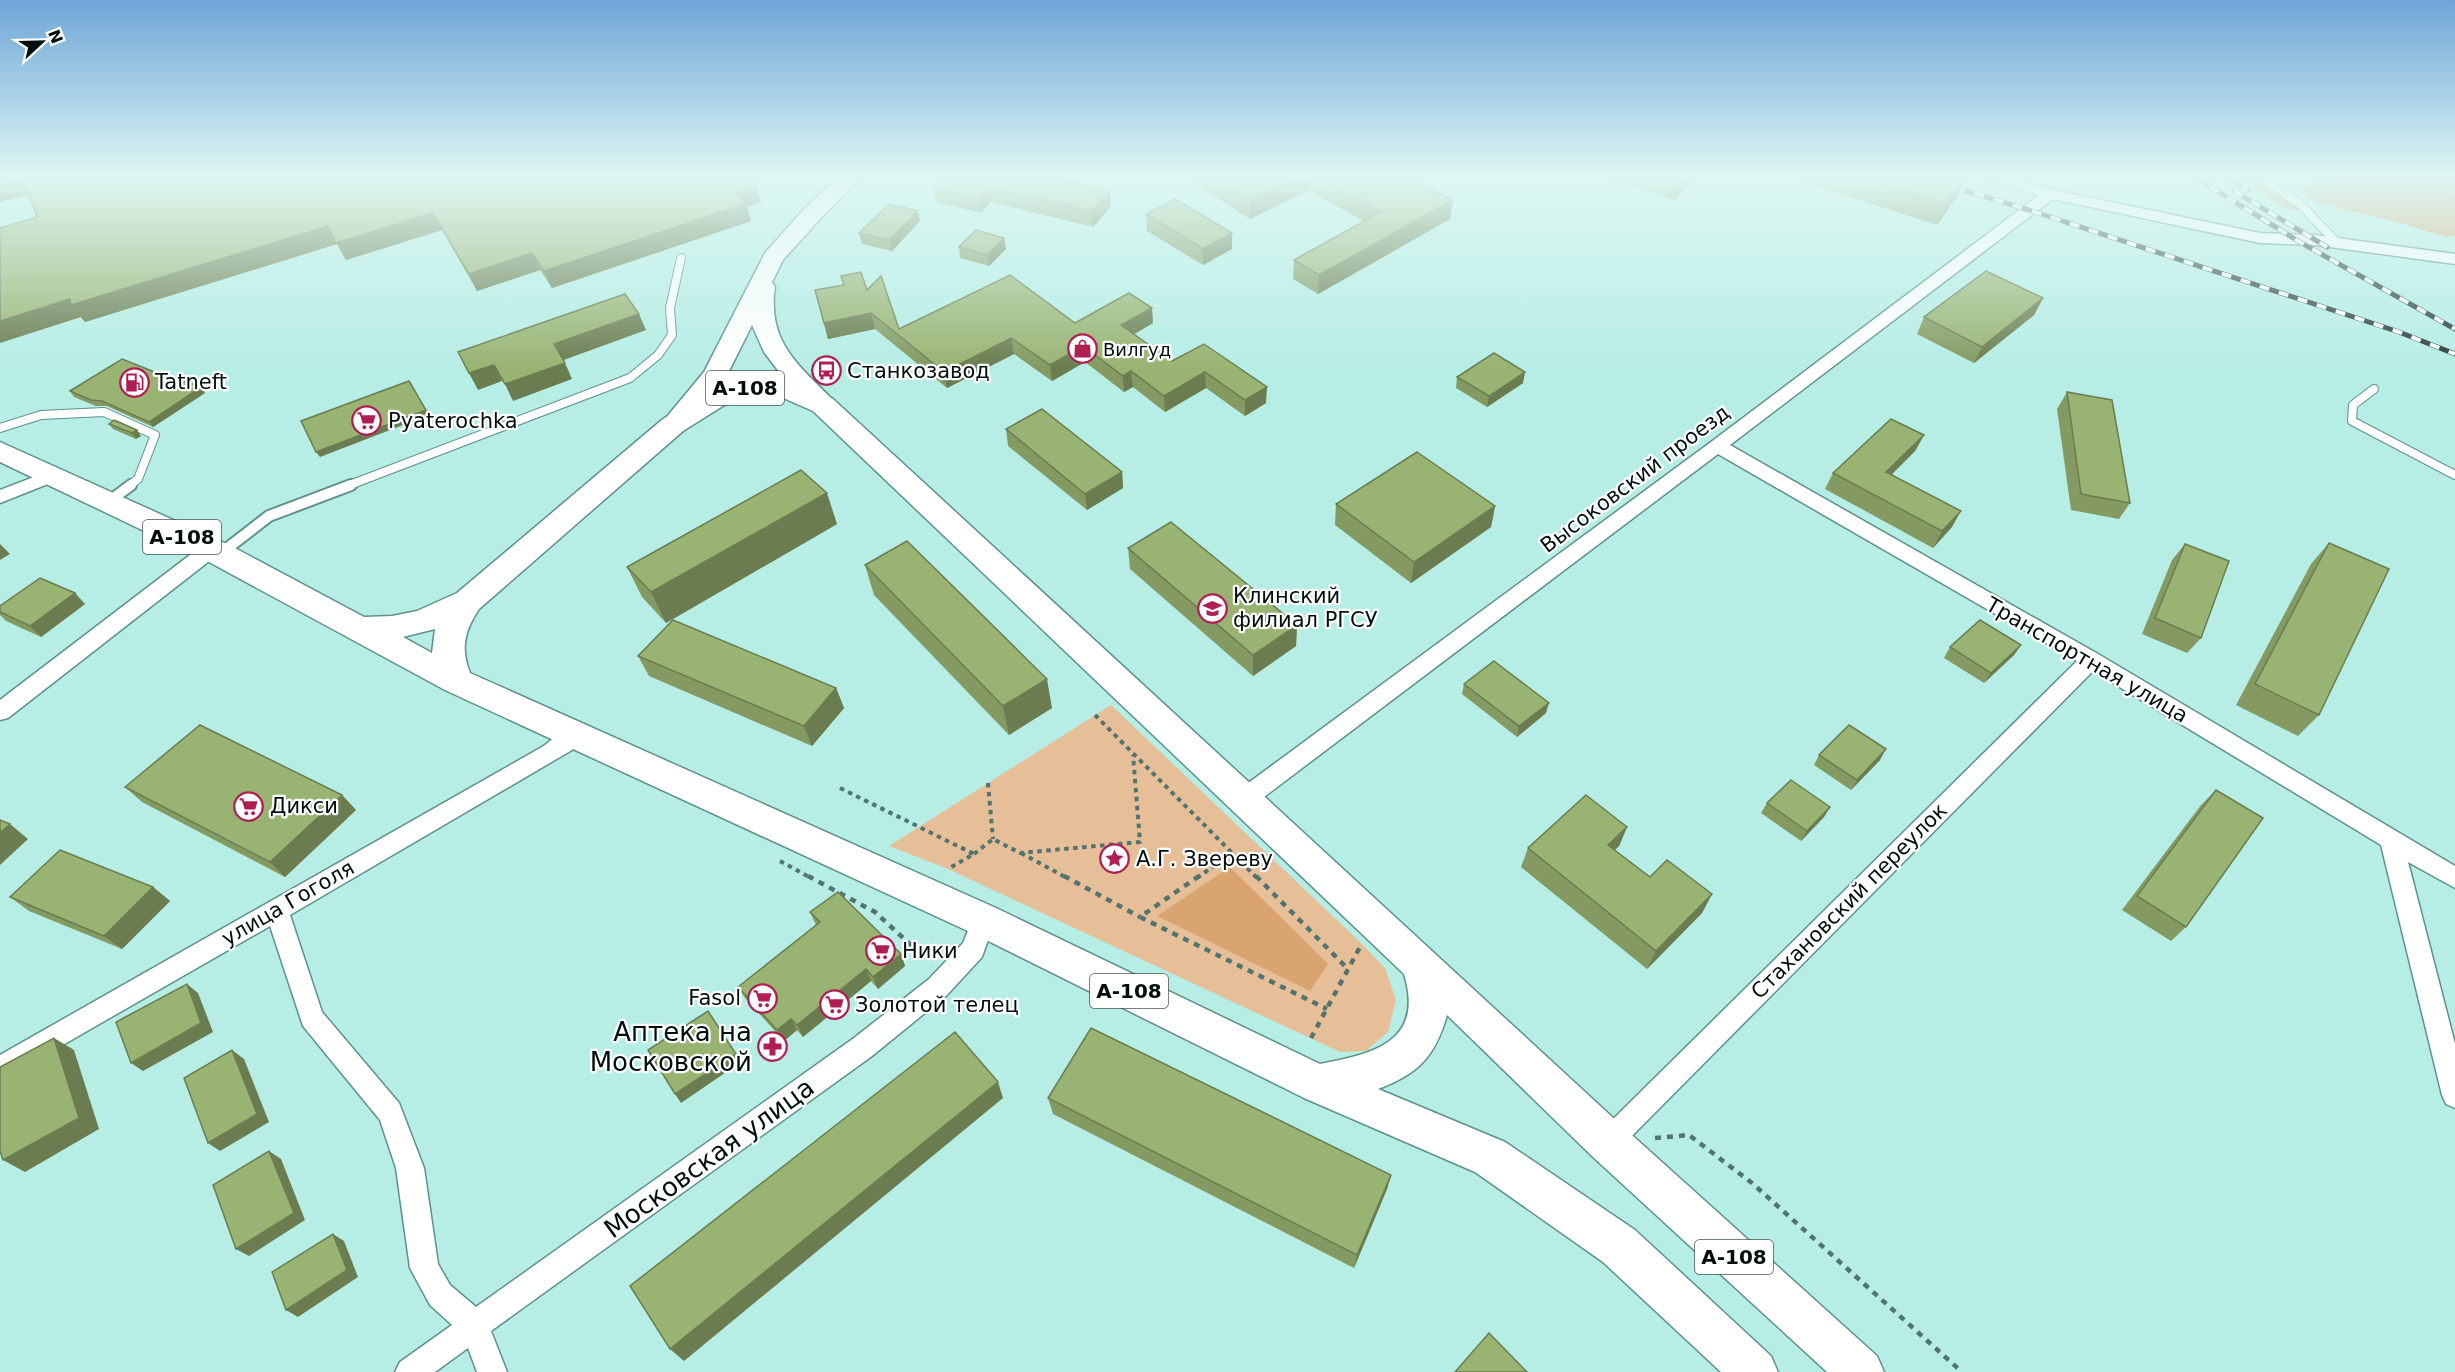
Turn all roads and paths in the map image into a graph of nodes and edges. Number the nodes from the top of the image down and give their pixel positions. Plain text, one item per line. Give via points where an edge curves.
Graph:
1 (789, 240) edge
2 (1989, 240) edge
3 (2286, 240) edge
4 (2335, 240) edge
5 (2338, 244) junction
6 (681, 258) dead end
7 (773, 258) junction
8 (2455, 259) edge
9 (2374, 389) dead end
10 (823, 405) junction
11 (673, 425) junction
12 (0, 428) edge
13 (1717, 446) junction
14 (0, 451) edge
15 (2455, 475) edge
16 (52, 476) junction
17 (0, 497) edge
18 (106, 503) junction
19 (215, 552) junction
20 (468, 601) junction
21 (361, 629) junction
22 (2091, 660) junction
23 (457, 681) junction
24 (0, 712) edge
25 (1095, 715) dead end
26 (573, 733) junction
27 (1133, 754) junction
28 (988, 783) dead end
29 (840, 788) dead end
30 (1244, 799) junction
31 (993, 839) junction
32 (2391, 840) junction
33 (1020, 853) junction
34 (1232, 853) junction
35 (974, 854) junction
36 (948, 869) dead end
37 (2455, 878) edge
38 (276, 909) junction
39 (1140, 917) junction
40 (983, 920) junction
41 (1362, 944) dead end
42 (1420, 964) junction
43 (1348, 969) junction
44 (1326, 1009) junction
45 (1311, 1038) dead end
46 (0, 1070) edge
47 (1318, 1084) junction
48 (2455, 1095) edge
49 (1627, 1141) junction
50 (475, 1326) junction
51 (410, 1372) edge
52 (492, 1372) edge
53 (1755, 1372) edge
54 (1861, 1372) edge
55 (1962, 1372) edge

1 - 7 street
2 - 13 street, Высоковский проезд
3 - 5 street
4 - 5 lane
5 - 8 street
6 - 19 lane via 670,309 672,335 658,355 630,378 269,516
7 - 10 street via 762,294 762,329 769,343
7 - 11 street via 716,373
9 - 15 lane via 2353,405 2352,422
10 - 11 highway, А-108 via 786,388 750,386 716,398
10 - 30 highway, А-108
11 - 20 highway, А-108
12 - 18 lane via 41,415 104,412 155,435 138,479
13 - 22 street, Транспортная улица
13 - 30 street, Высоковский проезд
14 - 16 highway, А-108
16 - 17 street
16 - 18 highway, А-108
18 - 19 highway, А-108
19 - 21 highway, А-108
19 - 24 street
20 - 21 highway, А-108 via 424,621
20 - 23 highway, А-108 via 448,633 449,662
21 - 23 highway, А-108
22 - 32 street, Транспортная улица
22 - 49 street, Стахановский переулок
23 - 26 highway, А-108
25 - 27 path
26 - 38 street, улица Гоголя via 550,753
26 - 40 highway, А-108
27 - 33 path via 1140,842
27 - 34 path
28 - 31 path
29 - 35 path
30 - 42 highway, А-108
31 - 33 path
31 - 35 path
32 - 37 street, Транспортная улица
32 - 48 street
33 - 39 path
34 - 39 path
34 - 43 path
35 - 36 path
38 - 46 street, улица Гоголя
38 - 50 street via 312,1018 390,1112 410,1168 424,1268 440,1295
39 - 44 path
40 - 47 highway, А-108
40 - 50 street, Московская улица via 973,949 938,987 863,1047
41 - 43 path
42 - 47 highway via 1428,993 1428,1014 1419,1041 1403,1058 1370,1073
42 - 49 highway, А-108
43 - 44 path
44 - 45 path
47 - 53 highway, А-108 via 1490,1157 1619,1246
49 - 54 highway, А-108
49 - 55 path via 1689,1135 1752,1183
50 - 51 street, Московская улица
50 - 52 street

